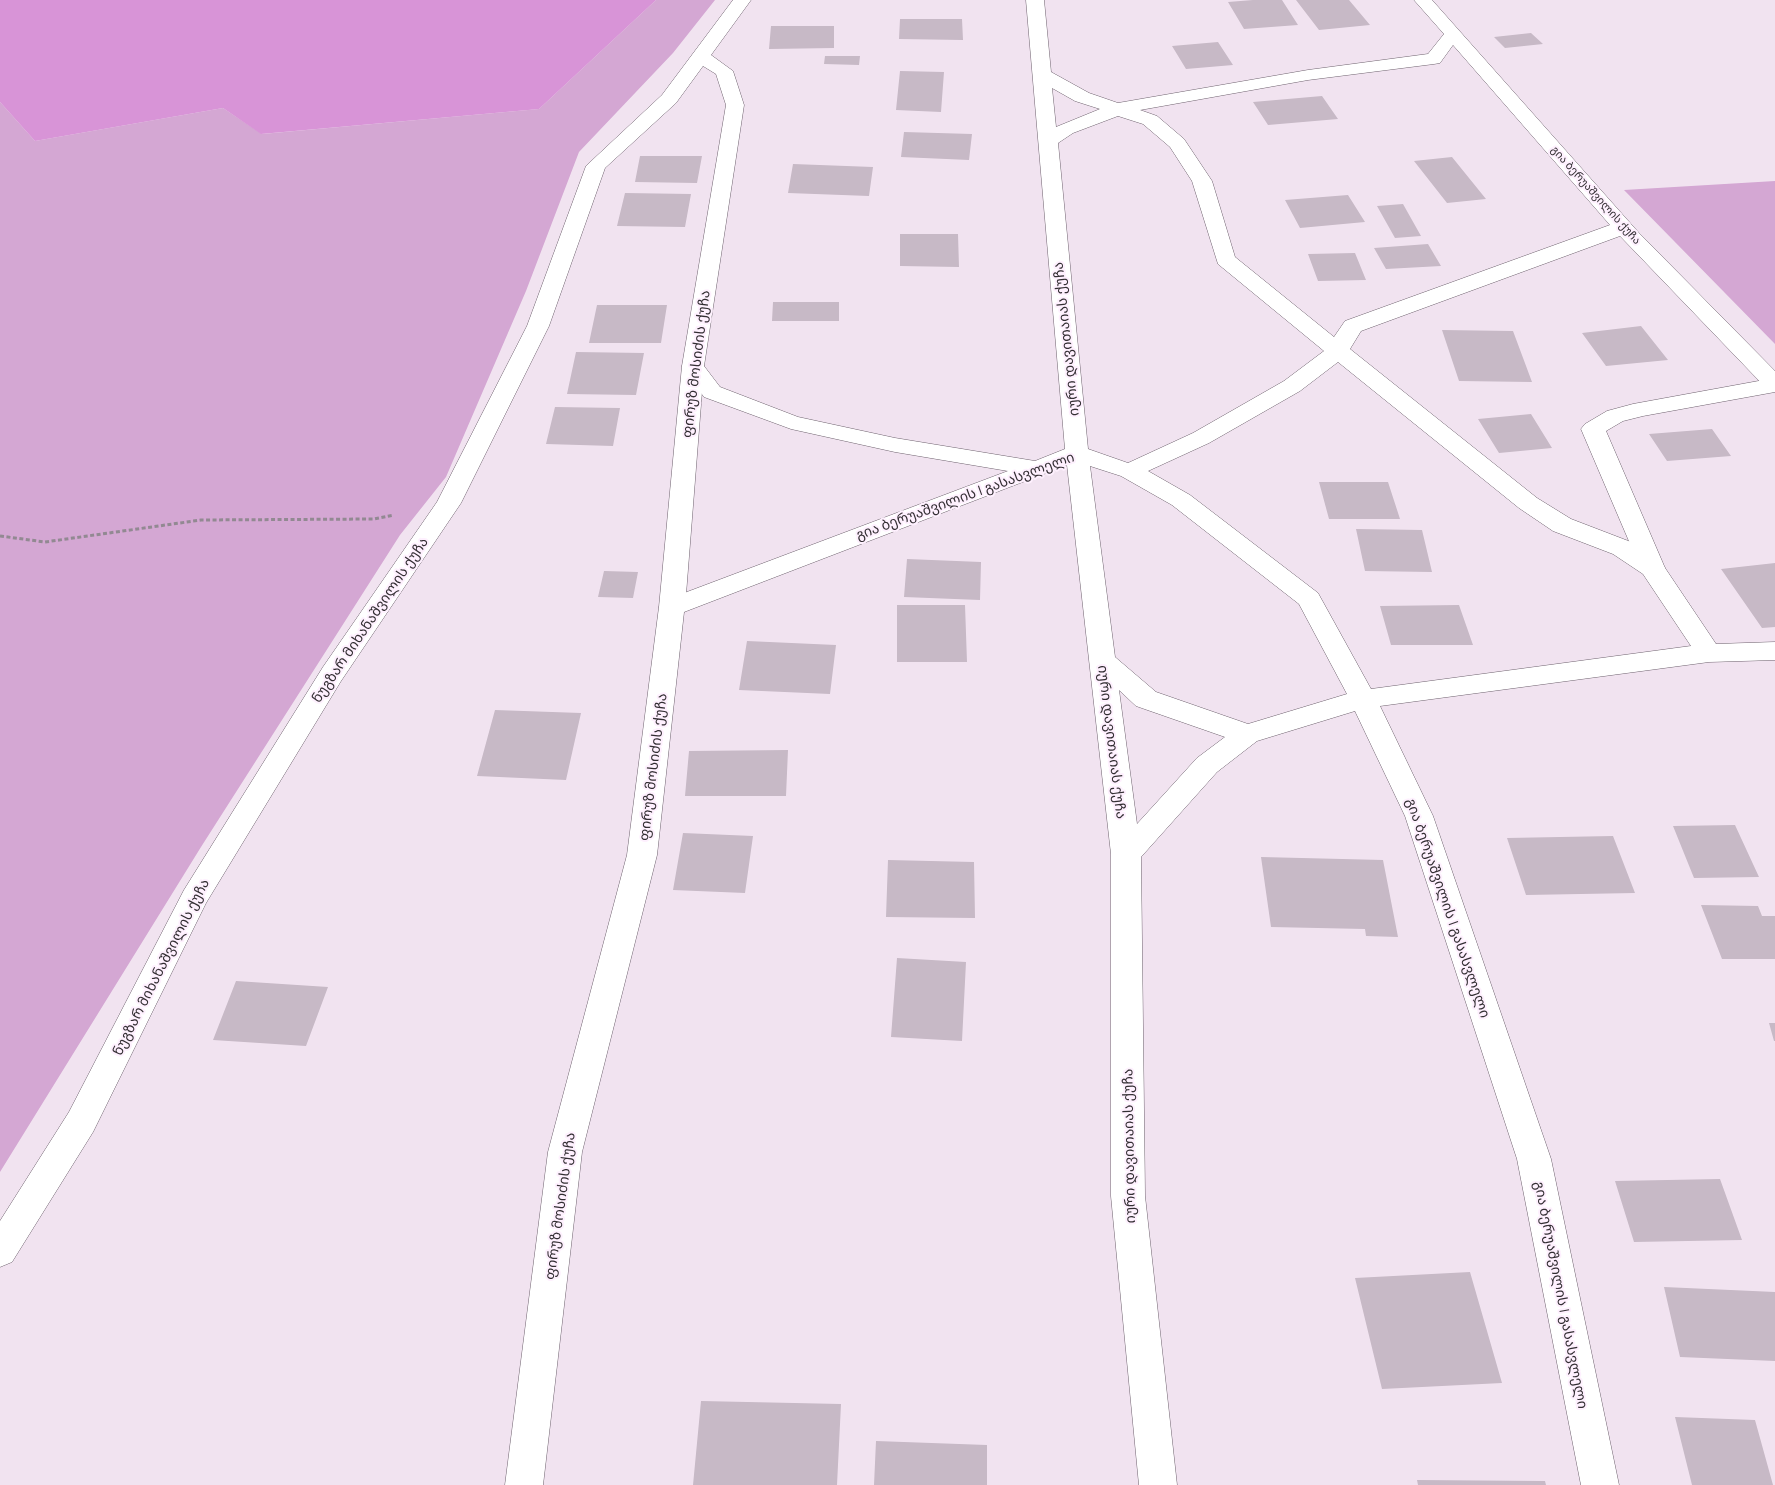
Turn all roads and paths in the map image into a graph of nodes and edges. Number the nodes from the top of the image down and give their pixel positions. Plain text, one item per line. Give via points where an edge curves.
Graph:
1 (742, 0) edge
2 (1035, 0) edge
3 (1423, 0) edge
4 (1453, 34) junction
5 (700, 56) junction
6 (1042, 75) junction
7 (1120, 108) junction
8 (1047, 142) junction
9 (1624, 226) junction
10 (1339, 350) junction
11 (693, 366) junction
12 (1775, 385) edge
13 (1077, 453) junction
14 (1036, 468) junction
15 (1129, 471) junction
16 (449, 504) junction
17 (0, 536) edge
18 (1652, 568) junction
19 (672, 607) junction
20 (1775, 651) edge
21 (1709, 653) junction
22 (1101, 659) junction
23 (1363, 699) junction
24 (1247, 734) junction
25 (1126, 854) junction
26 (0, 1251) edge
27 (524, 1485) edge
28 (1158, 1485) edge
29 (1600, 1485) edge

1 - 5 street, ნუგზარ მიხანაშვილის ქუჩა
2 - 6 street, იური დავითაიას ქუჩა
3 - 4 street, გია ბერუაშვილის ქუჩა
4 - 7 street via 1434,59 1308,75
4 - 9 street, გია ბერუაშვილის ქუჩა
5 - 11 street, ფირუზ მოსიძის ქუჩა via 724,71 735,105
5 - 16 street, ნუგზარ მიხანაშვილის ქუჩა via 669,99 596,166 538,326
6 - 7 street via 1082,97
6 - 8 street, იური დავითაიას ქუჩა
7 - 8 street via 1066,129
7 - 10 street via 1150,120 1177,143 1202,181 1225,260
8 - 13 street, იური დავითაიას ქუჩა
9 - 10 street via 1354,326 1347,332
9 - 12 street, გია ბერუაშვილის ქუჩა
10 - 15 street via 1292,386 1201,438
10 - 18 street via 1528,503 1562,524 1622,548
11 - 14 street via 712,392 791,422 895,445
11 - 19 street, ფირუზ მოსიძის ქუჩა
12 - 18 street via 1615,416 1593,429
13 - 14 street, გია ბერუაშვილის I გასასვლელი
13 - 15 street, გია ბერუაშვილის I გასასვლელი
13 - 22 street, იური დავითაიას ქუჩა
14 - 19 street, გია ბერუაშვილის I გასასვლელი
15 - 23 street, გია ბერუაშვილის I გასასვლელი via 1181,500 1309,598
16 - 17 path via 374,519 201,520 45,542
16 - 26 street, ნუგზარ მიხანაშვილის ქუჩა via 332,674 194,898 81,1122
18 - 21 street
19 - 27 street, ფირუზ მოსიძის ქუჩა via 642,854 565,1152
20 - 21 street
21 - 23 street
22 - 24 street via 1146,699
22 - 25 street, იური დავითაიას ქუჩა
23 - 24 street
23 - 29 street, გია ბერუაშვილის I გასასვლელი via 1419,816 1534,1159
24 - 25 street via 1207,765
25 - 28 street, იური დავითაიას ქუჩა via 1128,1196

